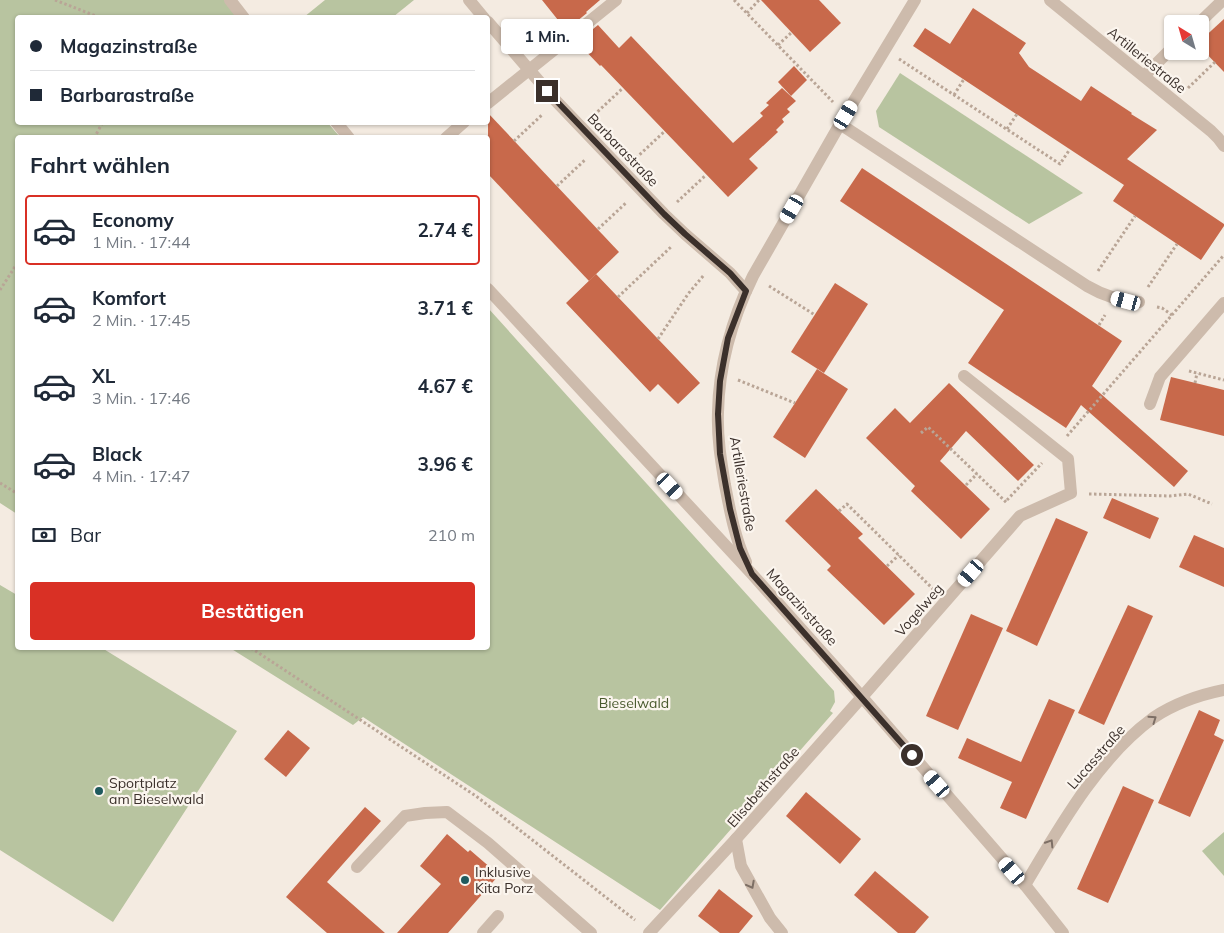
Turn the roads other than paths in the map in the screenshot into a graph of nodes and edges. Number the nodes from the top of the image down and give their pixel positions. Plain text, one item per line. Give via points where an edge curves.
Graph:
1 (230, 0) edge
2 (469, 0) edge
3 (616, 0) edge
4 (916, 0) edge
5 (1050, 0) edge
6 (1223, 0) edge
7 (242, 15) edge
8 (482, 15) edge
9 (1207, 15) edge
10 (490, 24) edge
11 (1164, 56) edge
12 (528, 69) junction
13 (1144, 76) junction
14 (490, 101) edge
15 (843, 120) junction
16 (338, 125) edge
17 (461, 125) edge
18 (347, 135) edge
19 (449, 135) edge
20 (1224, 146) edge
21 (490, 291) edge
22 (746, 291) junction
23 (1139, 302) road end
24 (1224, 303) edge
25 (964, 376) dead end
26 (1150, 404) dead end
27 (752, 574) junction
28 (1224, 690) edge
29 (862, 697) junction
30 (736, 839) junction
31 (357, 867) dead end
32 (1025, 885) junction
33 (498, 916) dead end
34 (589, 932) edge
35 (650, 932) edge
36 (483, 933) edge
37 (782, 933) edge
38 (1062, 933) edge

1 - 7 street
2 - 8 street
3 - 12 street
4 - 15 street, Artilleriestraße
5 - 13 street, Artilleriestraße
6 - 9 street
10 - 12 street, Barbarastraße
11 - 13 street
12 - 14 street
12 - 22 street, Barbarastraße via 640,190
13 - 20 street, Artilleriestraße
15 - 22 street, Artilleriestraße
15 - 23 street via 1087,286 1113,298
16 - 18 street
17 - 19 street
21 - 27 street, Magazinstraße
22 - 27 street, Artilleriestraße via 728,338 718,414 720,454 730,509 740,548
24 - 26 street via 1160,377
25 - 29 street, Vogelweg via 1068,459 1071,493 1020,516
27 - 29 street, Magazinstraße
32 -> 28 street, Lucasstraße via 1090,783 1132,736 1179,704
29 - 30 street, Elisabethstraße
29 - 32 street, Magazinstraße
30 - 35 street
30 -> 37 street, Elisabethstraße via 742,866 770,918
31 - 34 street via 405,816 447,812 488,843
32 - 38 street, Magazinstraße
33 - 36 street

